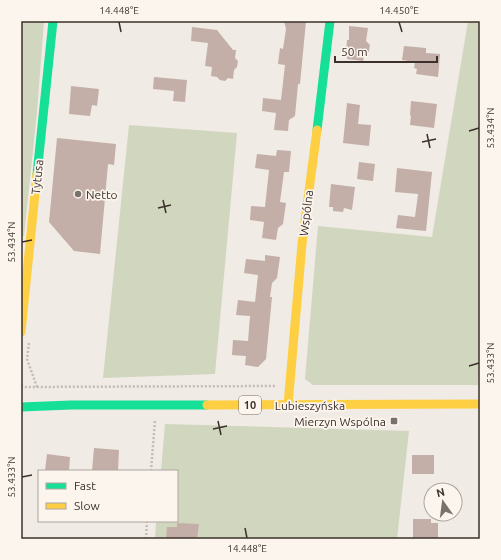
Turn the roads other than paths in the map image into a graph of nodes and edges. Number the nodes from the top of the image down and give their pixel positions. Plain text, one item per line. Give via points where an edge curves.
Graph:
1 (53, 21) edge
2 (330, 21) edge
3 (21, 332) edge
4 (480, 404) edge
5 (288, 405) junction
6 (21, 407) edge

1 - 3 street, Tytusa
2 - 5 street, Wspólna via 302,244
4 - 5 street, Lubieszyńska / 10
5 - 6 street, Lubieszyńska / 10

